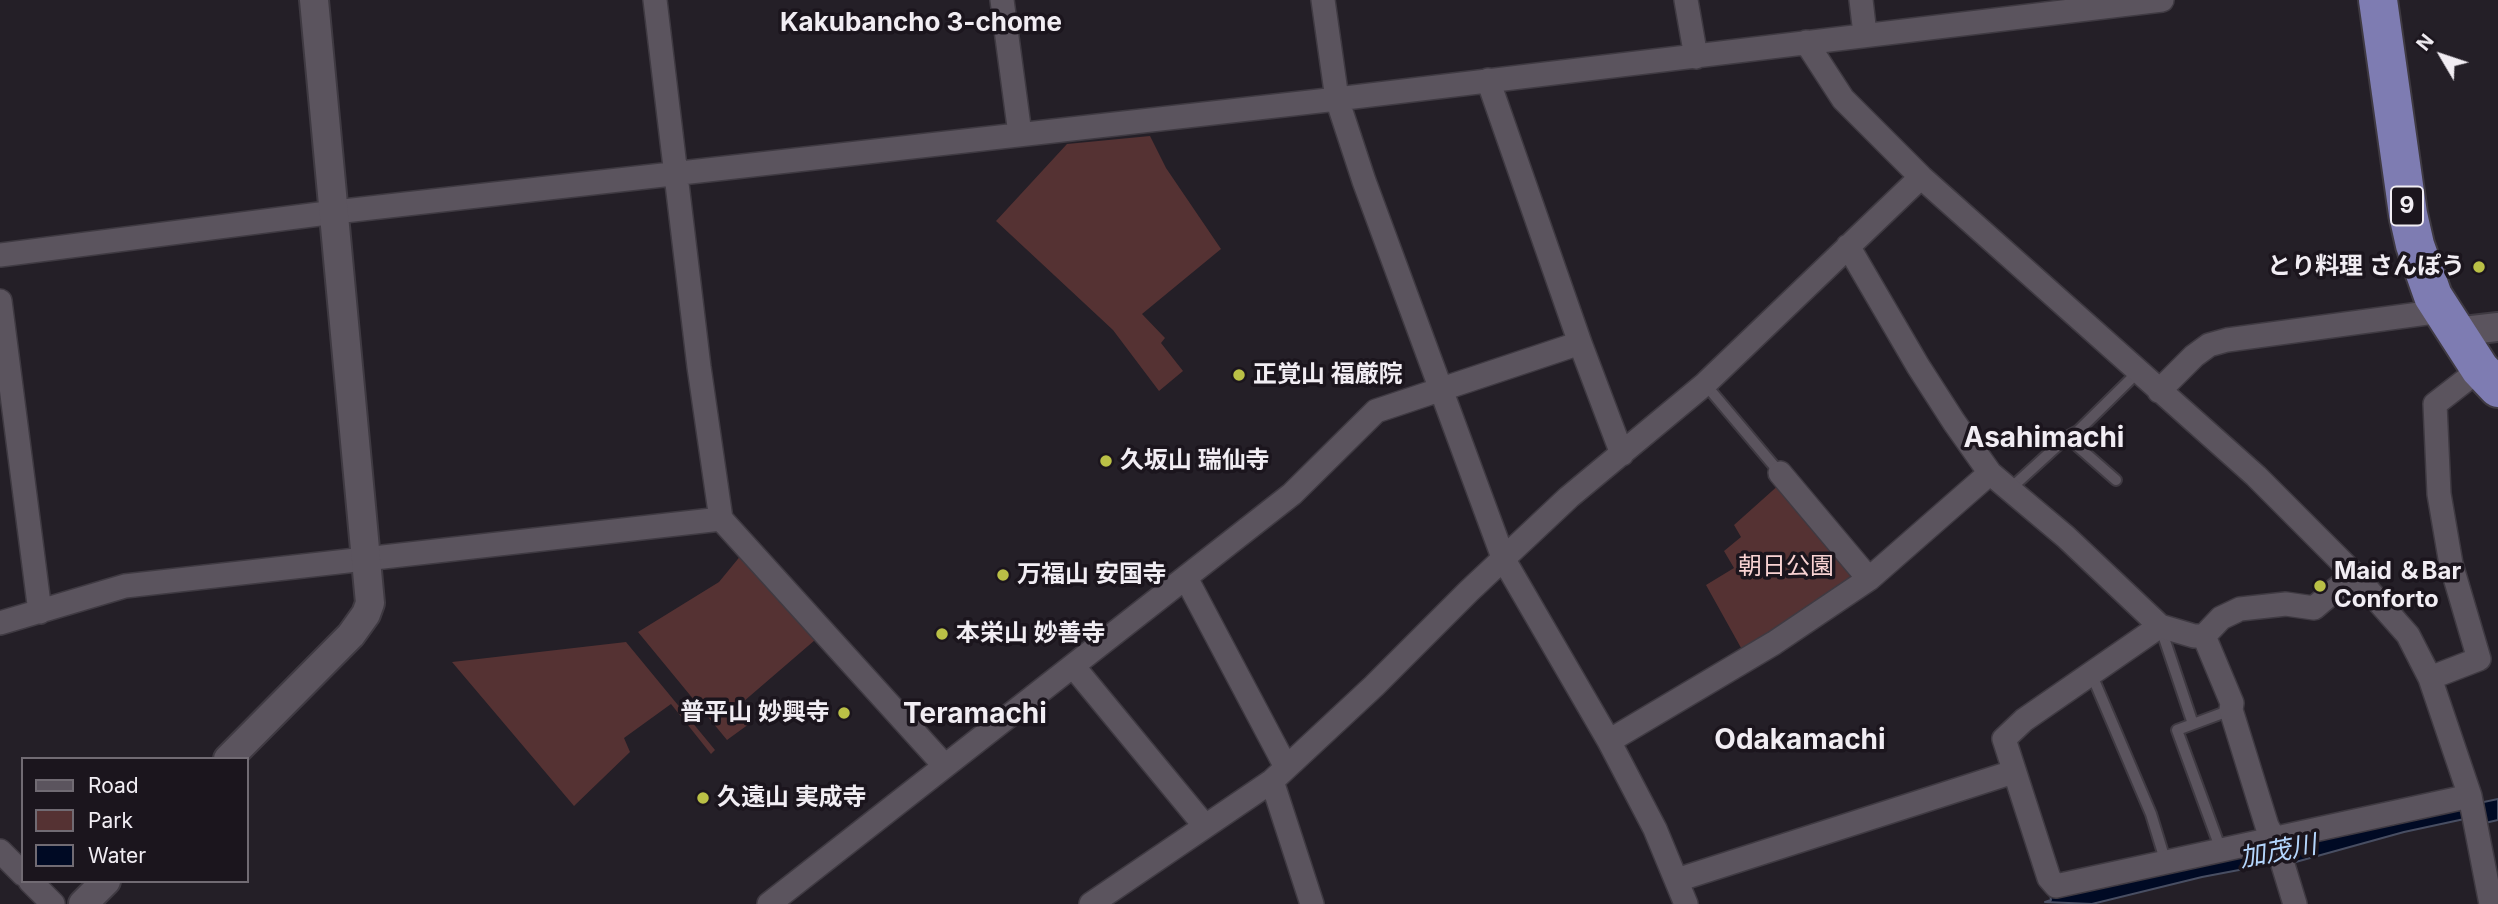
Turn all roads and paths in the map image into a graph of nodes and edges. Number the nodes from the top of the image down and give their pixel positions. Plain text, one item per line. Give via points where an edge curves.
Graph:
1 (314, 0) edge
2 (655, 0) edge
3 (1002, 0) edge
4 (1324, 0) edge
5 (1686, 0) edge
6 (1861, 0) edge
7 (2162, 0) edge
8 (2378, 0) edge
9 (2047, 7) edge
10 (1865, 34) junction
11 (1806, 42) junction
12 (1696, 57) junction
13 (1488, 80) junction
14 (1338, 99) junction
15 (1020, 134) junction
16 (677, 175) junction
17 (1921, 177) junction
18 (335, 212) junction
19 (1848, 246) junction
20 (0, 256) edge
21 (0, 301) edge
22 (2448, 322) junction
23 (2498, 327) edge
24 (1580, 343) junction
25 (2137, 372) junction
26 (2489, 378) edge
27 (1705, 384) junction
28 (1442, 388) junction
29 (2159, 391) junction
30 (2067, 437) junction
31 (1622, 454) junction
32 (1780, 473) joint
33 (1990, 473) junction
34 (2116, 480) dead end
35 (2010, 489) junction
36 (721, 519) junction
37 (365, 559) junction
38 (1504, 560) junction
39 (2354, 574) junction
40 (1186, 578) junction
41 (1869, 579) junction
42 (40, 611) junction
43 (0, 623) edge
44 (2160, 626) junction
45 (2204, 636) junction
46 (1073, 666) junction
47 (2091, 672) junction
48 (2430, 678) junction
49 (2231, 710) junction
50 (2193, 724) junction
51 (1609, 741) junction
52 (230, 757) edge
53 (945, 766) junction
54 (2012, 772) junction
55 (1279, 774) junction
56 (2473, 807) junction
57 (1205, 826) junction
58 (2275, 840) junction
59 (2221, 850) junction
60 (0, 851) edge
61 (2166, 863) junction
62 (21, 872) edge
63 (1677, 880) junction
64 (32, 883) edge
65 (104, 883) edge
66 (1097, 902) edge
67 (53, 904) edge
68 (83, 904) edge
69 (769, 904) edge
70 (1312, 904) edge
71 (1686, 904) edge
72 (2295, 904) edge
73 (2491, 904) edge

1 - 18 street
2 - 16 street
3 - 15 street
4 - 14 street
5 - 12 street
6 - 10 street
7 - 9 street
8 - 22 highway, 9 via 2408,214 2433,296
9 - 10 street
10 - 11 street
11 - 12 street
11 - 17 street via 1843,99
12 - 13 street
13 - 14 street
13 - 24 street
14 - 15 street
14 - 28 street
15 - 16 street
16 - 18 street
16 - 36 street
17 - 19 street
17 - 25 street
18 - 20 street
18 - 37 street
19 - 27 street
19 - 33 street via 1918,366
21 - 42 street
22 - 23 street
22 - 26 highway, 9
22 - 29 street via 2209,345
24 - 28 street
24 - 31 street
25 - 29 street
25 - 30 lane
26 - 48 street via 2435,404 2441,506 2451,564 2479,659
27 - 31 street
27 - 32 lane
28 - 38 street
28 - 40 street via 1376,411 1292,494
29 - 39 street via 2256,476
30 - 34 lane
30 - 35 lane
31 - 38 street
32 - 41 street
33 - 35 street
33 - 41 street
35 - 44 street
36 - 37 street
36 - 53 street
37 - 42 street via 125,586
37 - 52 street via 370,603 366,614 351,635
38 - 51 street
38 - 55 street
39 - 45 street via 2314,608 2286,604 2240,609 2221,618
39 - 48 street via 2407,635
40 - 46 street
40 - 55 street
41 - 51 street via 1774,643
42 - 43 street
44 - 45 street
44 - 47 street
44 - 50 lane
45 - 49 street
46 - 53 street
46 - 57 street
47 - 54 street via 2004,739
47 - 61 lane via 2151,814
48 - 56 street
49 - 50 lane
49 - 58 street
50 - 59 lane via 2177,730
51 - 63 street
53 - 69 street
54 - 61 street via 2049,878 2056,886
54 - 63 street
55 - 57 street
55 - 70 street
56 - 58 street
56 - 73 street
57 - 66 street
58 - 59 street
58 - 72 street
59 - 61 street
60 - 62 street
63 - 71 street
64 - 67 street
65 - 68 street

